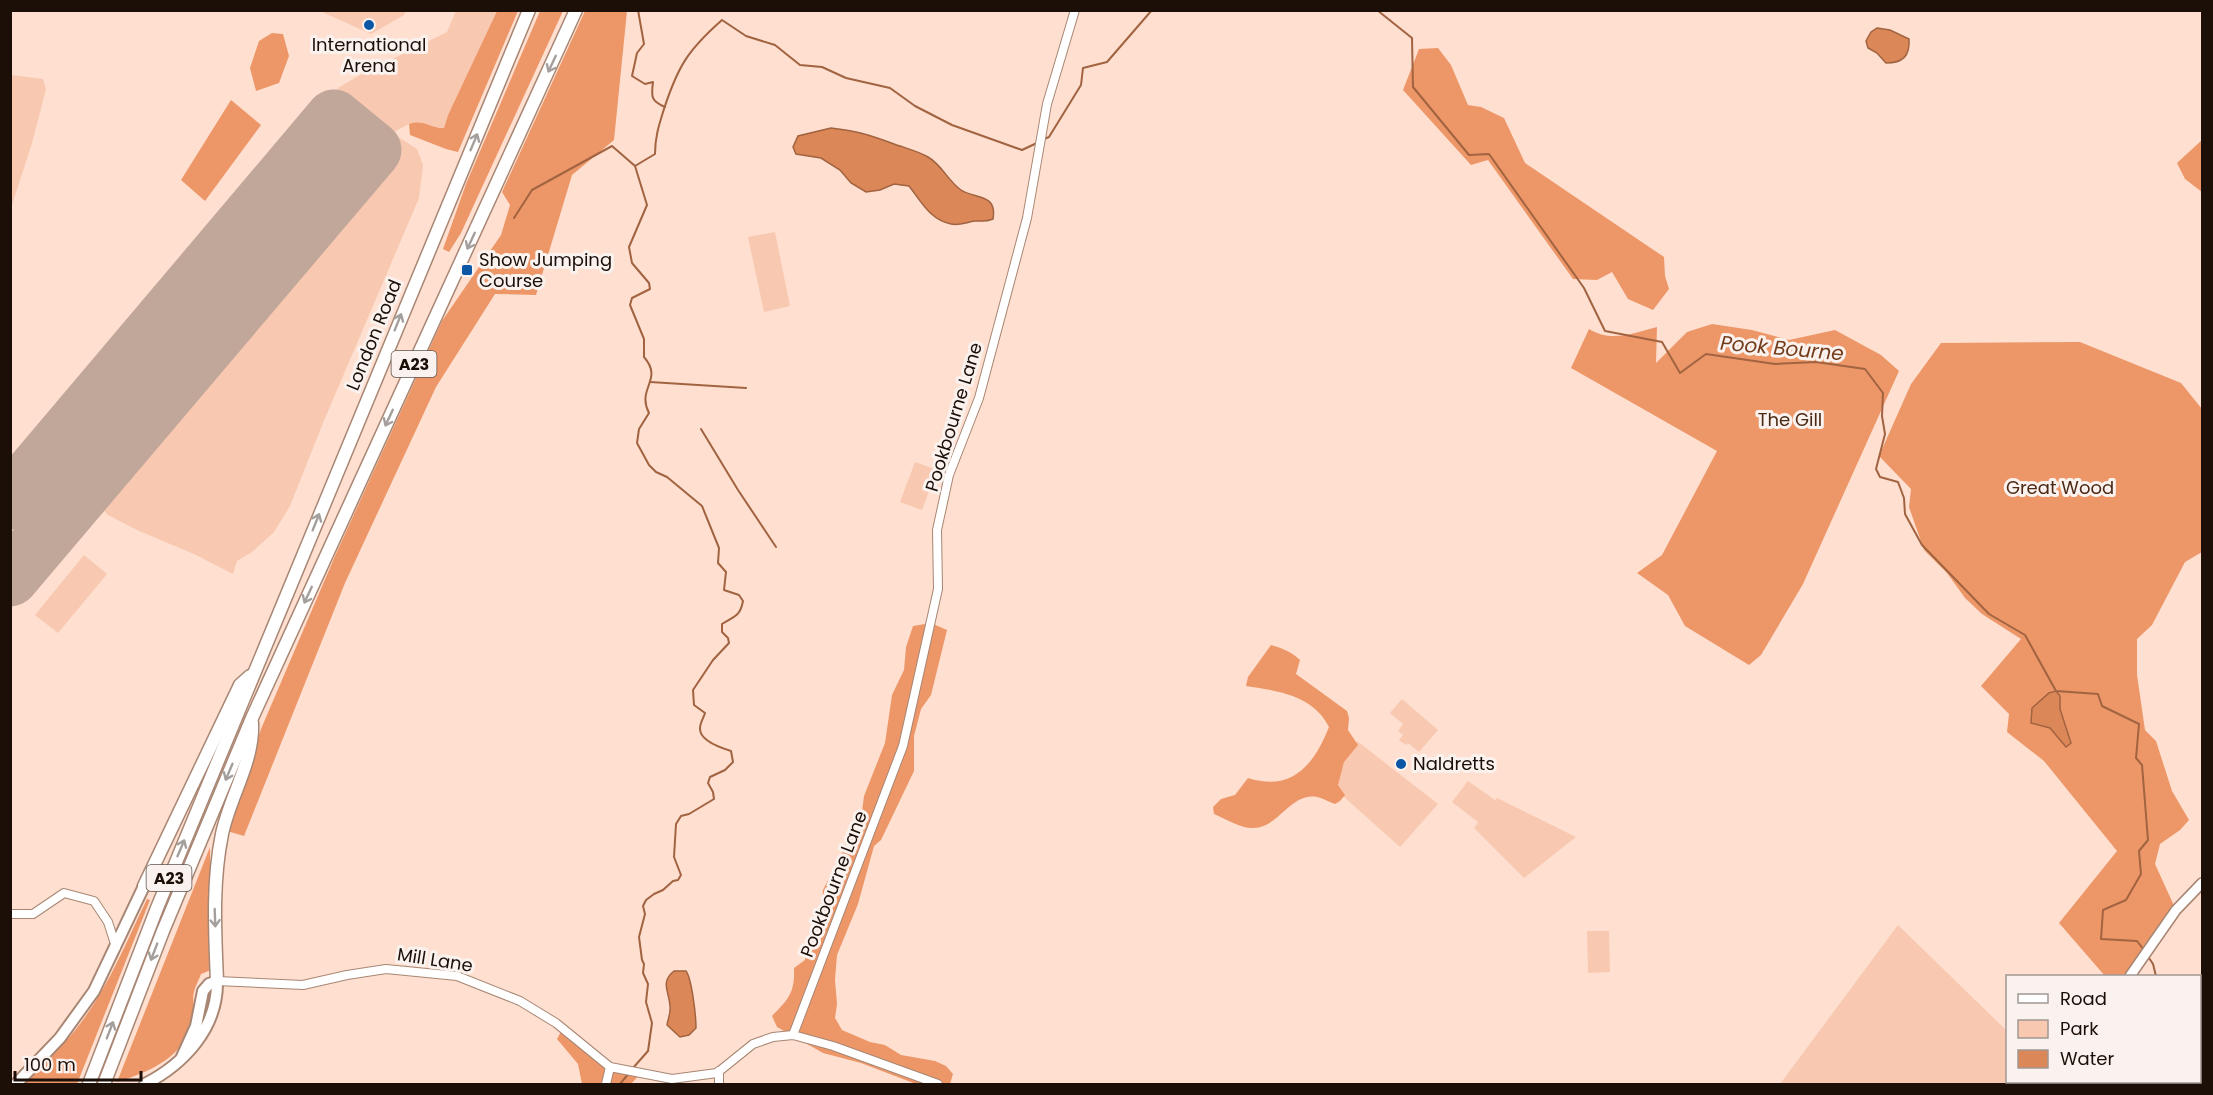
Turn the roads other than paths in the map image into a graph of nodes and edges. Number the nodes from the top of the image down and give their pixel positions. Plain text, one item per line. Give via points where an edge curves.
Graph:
1 (529, 10) edge
2 (576, 10) edge
3 (1075, 10) edge
4 (254, 673) junction
5 (252, 718) junction
6 (2202, 883) edge
7 (144, 886) joint
8 (10, 914) edge
9 (116, 947) junction
10 (2131, 975) edge
11 (217, 987) junction
12 (793, 1035) junction
13 (610, 1067) junction
14 (719, 1071) junction
15 (16, 1084) edge
16 (89, 1084) edge
17 (104, 1084) edge
18 (145, 1084) edge
19 (606, 1084) edge
20 (719, 1084) edge
21 (938, 1084) edge

4 -> 1 highway, London Road / A23
2 -> 5 highway, A23
3 - 12 street, Pookbourne Lane via 1047,104 1027,218 978,398 949,475 937,530 938,588 903,746
4 - 7 highway via 240,685
16 -> 4 highway, A23
5 -> 11 highway via 253,739 222,832 216,871
5 -> 17 highway, A23
6 - 10 street via 2176,910
7 - 9 main road
8 - 9 street via 33,915 64,893 94,901 108,922
9 - 15 main road via 93,991 60,1038
11 - 13 street, Mill Lane via 303,986 386,969 457,976 520,1000 556,1023
11 - 18 main road via 209,984 203,991 196,1026 181,1059
12 - 14 street via 773,1036 753,1044
12 - 21 street
13 - 14 street, Mill Lane via 672,1079
13 - 19 street
14 - 20 street

